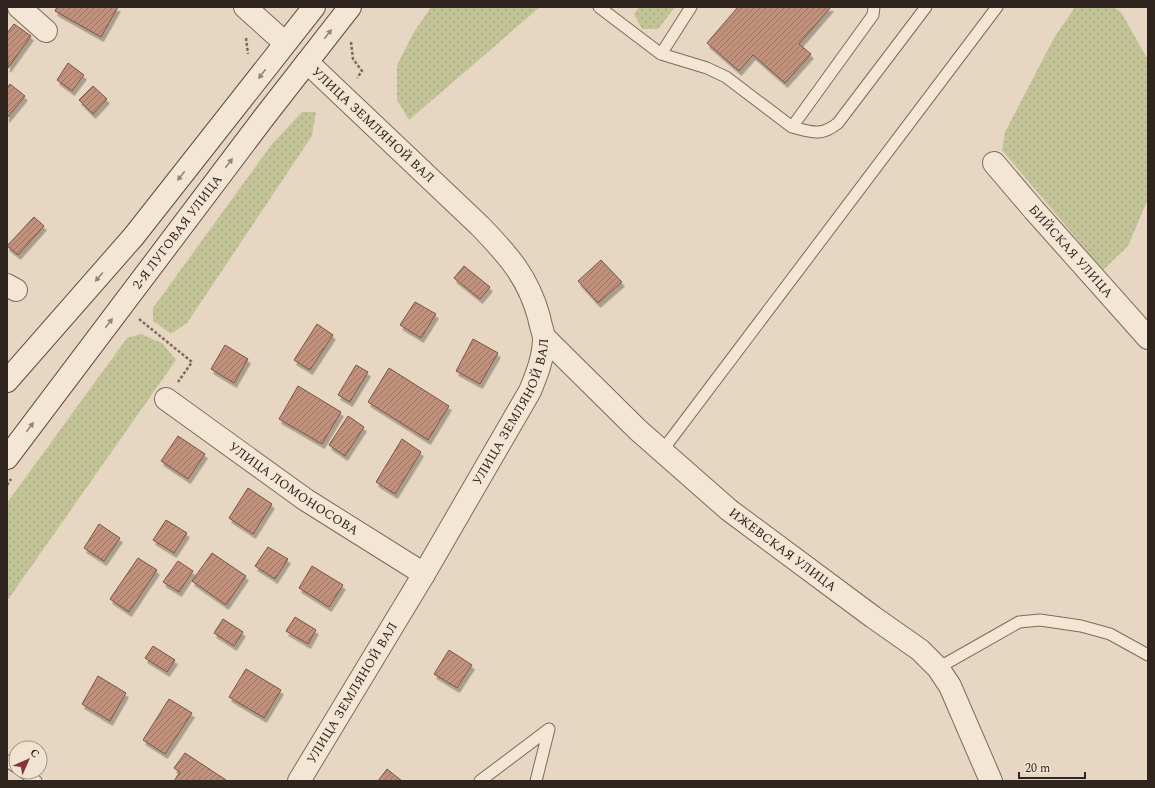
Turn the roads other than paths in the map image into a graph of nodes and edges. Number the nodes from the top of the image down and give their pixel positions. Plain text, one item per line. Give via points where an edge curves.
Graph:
1 (19, 7) edge
2 (245, 7) edge
3 (314, 7) edge
4 (350, 7) edge
5 (599, 7) edge
6 (691, 7) edge
7 (874, 7) edge
8 (926, 7) edge
9 (997, 7) edge
10 (46, 30) dead end
11 (285, 43) junction
12 (661, 54) junction
13 (307, 62) junction
14 (792, 127) junction
15 (994, 163) dead end
16 (544, 337) junction
17 (1148, 338) edge
18 (7, 381) edge
19 (166, 399) dead end
20 (662, 451) junction
21 (7, 458) edge
22 (424, 574) junction
23 (1148, 655) edge
24 (938, 668) junction
25 (299, 781) edge
26 (480, 781) edge
27 (536, 781) edge
28 (991, 781) edge

1 - 10 street
2 - 11 street, УЛИЦА ЗЕМЛЯНОЙ ВАЛ
3 - 11 street
13 -> 4 street, 2-Я ЛУГОВАЯ УЛИЦА
5 - 12 lane
6 - 12 lane
7 - 14 lane via 873,15
8 - 14 lane via 838,123 829,130 816,133
9 - 20 lane
11 - 13 street, УЛИЦА ЗЕМЛЯНОЙ ВАЛ
11 -> 18 street via 134,236
12 - 14 lane via 708,68 726,77
13 - 16 street, УЛИЦА ЗЕМЛЯНОЙ ВАЛ via 504,250 529,287
21 -> 13 street, 2-Я ЛУГОВАЯ УЛИЦА
15 - 17 street, БИЙСКАЯ УЛИЦА
16 - 20 street, ИЖЕВСКАЯ УЛИЦА
16 - 22 street, УЛИЦА ЗЕМЛЯНОЙ ВАЛ via 539,368 530,391
19 - 22 street, УЛИЦА ЛОМОНОСОВА via 306,500
20 - 24 street, ИЖЕВСКАЯ УЛИЦА via 730,510 920,650
22 - 25 street, УЛИЦА ЗЕМЛЯНОЙ ВАЛ
23 - 24 lane via 1110,634 1081,626 1040,620 1019,622
24 - 28 street, ИЖЕВСКАЯ УЛИЦА via 950,686
26 - 27 lane via 549,729

